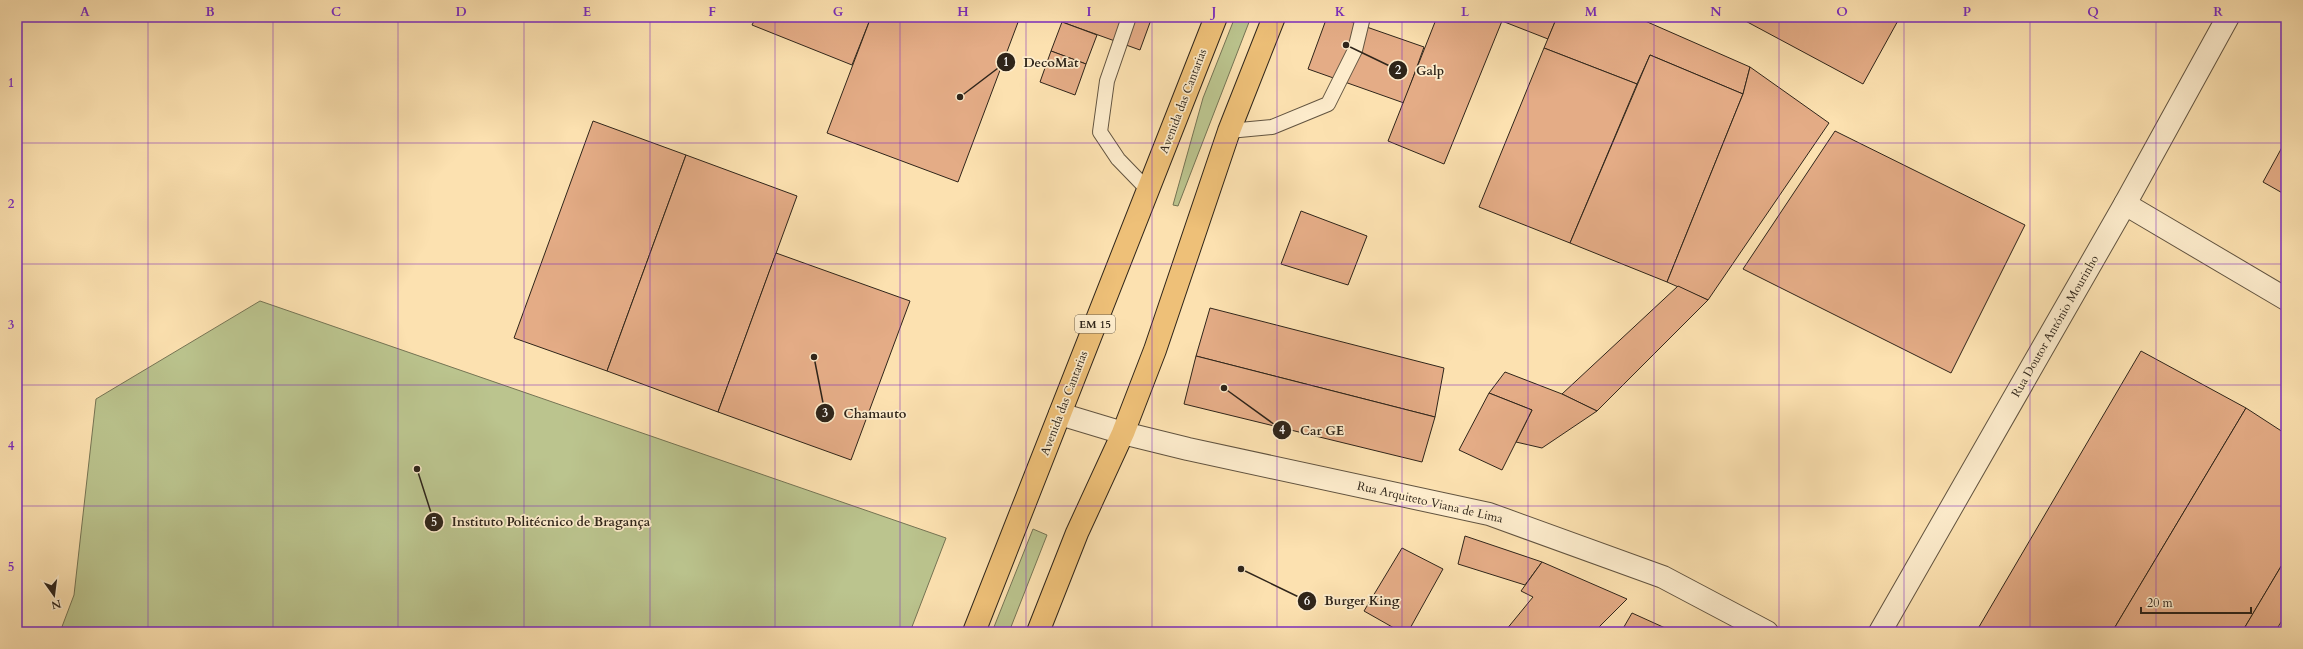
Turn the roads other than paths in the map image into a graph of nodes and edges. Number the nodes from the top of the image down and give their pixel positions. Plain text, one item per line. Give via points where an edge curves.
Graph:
1 (1129, 17) edge
2 (1216, 17) edge
3 (1274, 17) edge
4 (1363, 17) edge
5 (2228, 17) edge
6 (1229, 131) junction
7 (1148, 190) junction
8 (2126, 204) junction
9 (2286, 299) edge
10 (1060, 414) junction
11 (1122, 433) junction
12 (974, 632) edge
13 (1038, 632) edge
14 (1767, 632) edge
15 (1880, 632) edge

1 - 7 lane via 1107,81 1100,132 1118,159
2 - 7 main road, Avenida das Cantarias / EM 15
3 - 6 main road
4 - 6 lane via 1355,50 1328,104 1272,127
5 - 8 street, Rua Doutor António Mourinho
6 - 11 main road via 1155,350
7 - 10 main road, Avenida das Cantarias / EM 15
8 - 9 street
8 - 15 street, Rua Doutor António Mourinho
10 - 11 street, Rua Arquiteto Viana de Lima
10 - 12 main road, Avenida das Cantarias / EM 15
11 - 13 main road via 1077,533
11 - 14 street, Rua Arquiteto Viana de Lima via 1489,514 1663,577

